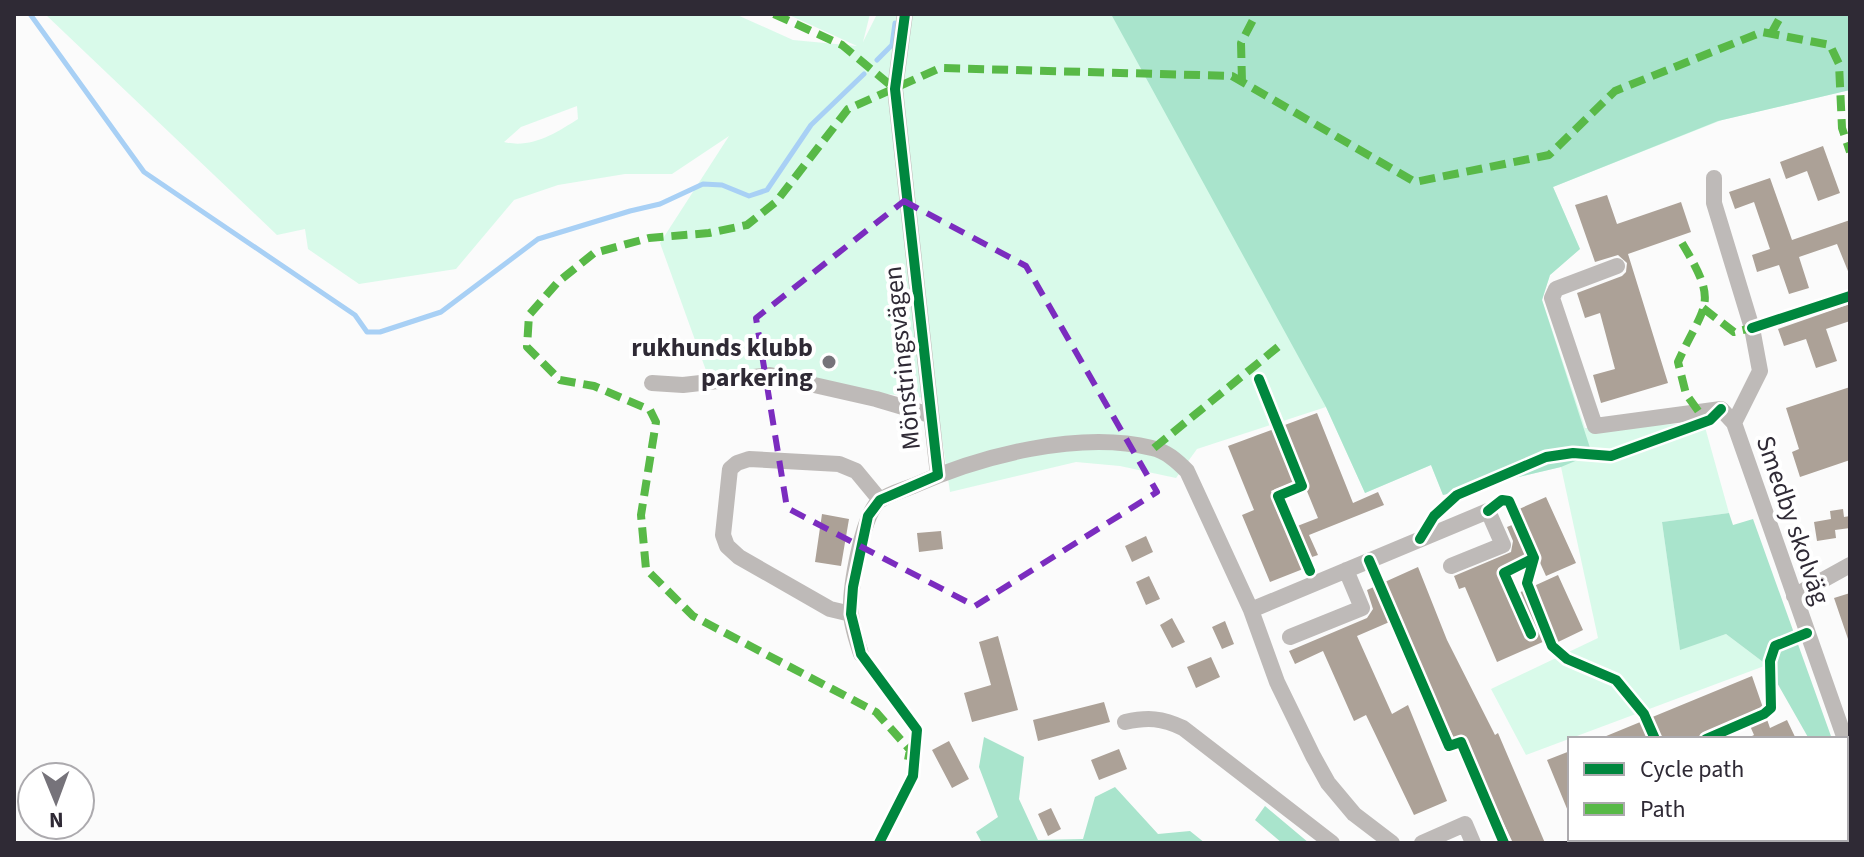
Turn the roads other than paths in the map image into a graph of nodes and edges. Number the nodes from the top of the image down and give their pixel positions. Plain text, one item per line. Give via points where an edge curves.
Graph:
1 (905, 14) edge
2 (1714, 178) dead end
3 (1617, 266) dead end
4 (652, 383) dead end
5 (930, 415) junction
6 (1734, 423) junction
7 (938, 475) junction
8 (880, 500) junction
9 (1850, 565) edge
10 (1451, 566) dead end
11 (1346, 570) junction
12 (1794, 596) junction
13 (1251, 610) junction
14 (851, 614) junction
15 (1290, 637) dead end
16 (861, 654) dead end
17 (1125, 722) dead end
18 (1846, 737) edge
19 (1332, 843) edge
20 (1392, 843) edge
21 (1422, 843) edge
22 (1473, 843) edge

1 - 5 street, Mönstringsvägen via 895,89
2 - 6 street, Smedby skolväg via 1714,203 1760,371
3 - 6 street via 1556,289 1552,298 1595,426 1721,409
4 - 5 street via 683,385 770,375
5 - 7 street, Mönstringsvägen
6 - 12 street, Smedby skolväg
7 - 8 street, Mönstringsvägen
7 - 13 street, Mönstringsvägen via 1065,444 1154,448 1187,471
8 - 14 street via 868,516
8 - 14 street via 856,471 839,464 749,459 730,469 723,535 727,546 830,609
9 - 12 street
10 - 11 street via 1503,545 1488,511
11 - 13 street
11 - 15 street via 1362,608
12 - 18 street, Smedby skolväg
13 - 20 street, Mönstringsvägen via 1277,682 1328,783 1354,814
14 - 16 street
17 - 19 street via 1165,719 1197,736
21 - 22 street via 1465,824

